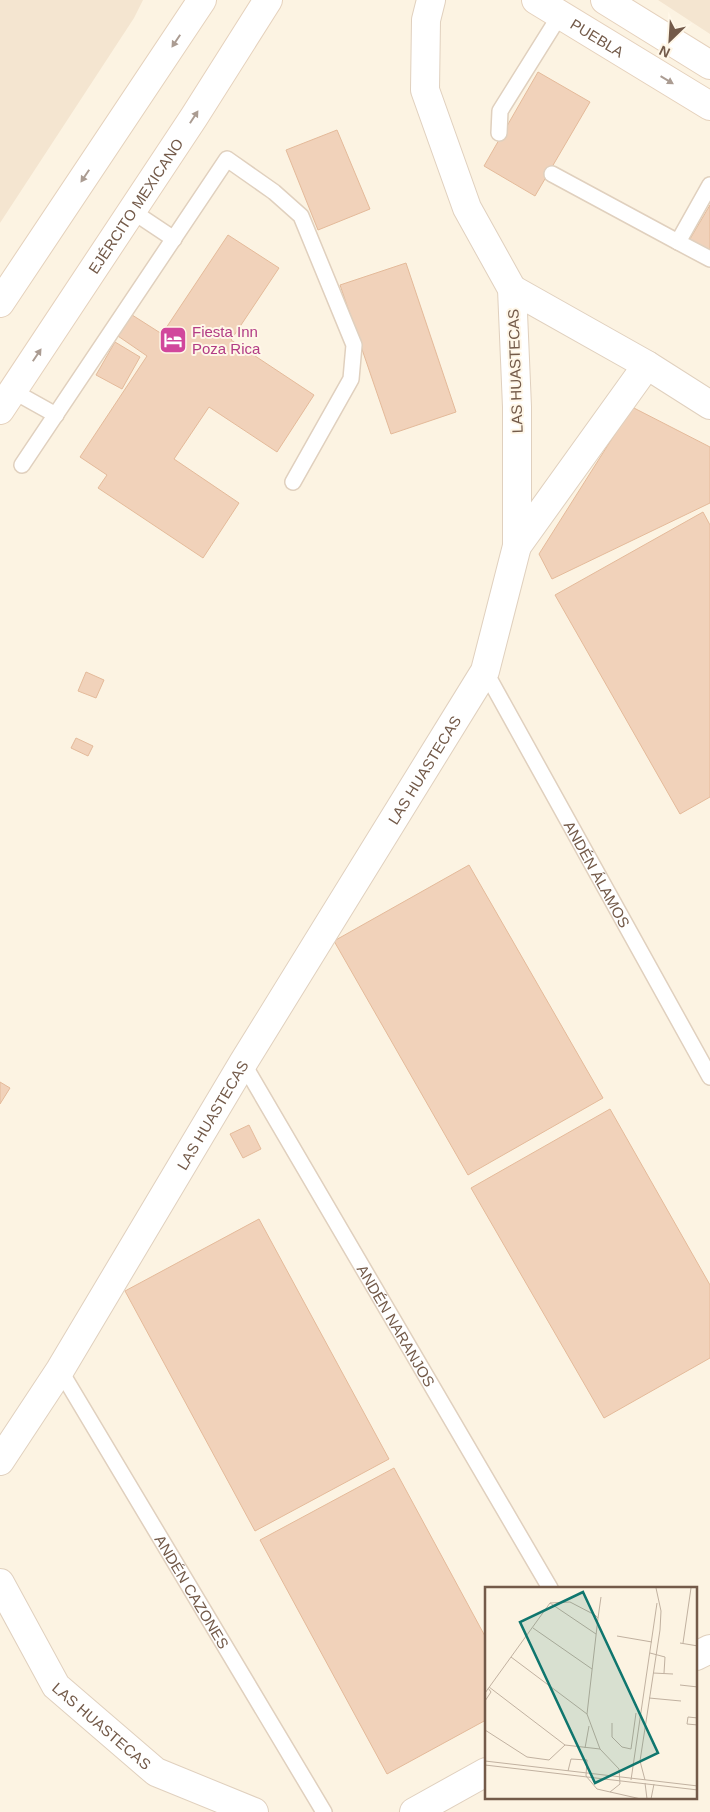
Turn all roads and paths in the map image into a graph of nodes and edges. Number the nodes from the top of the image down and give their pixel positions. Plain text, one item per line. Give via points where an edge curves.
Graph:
1 (202, 0) edge
2 (431, 0) edge
3 (536, 0) edge
4 (605, 0) edge
5 (260, 3) edge
6 (560, 15) junction
7 (710, 65) edge
8 (710, 106) edge
9 (499, 133) dead end
10 (552, 174) dead end
11 (710, 185) edge
12 (132, 211) junction
13 (174, 240) junction
14 (678, 242) junction
15 (710, 259) edge
16 (512, 289) junction
17 (0, 303) edge
18 (647, 365) junction
19 (6, 400) edge
20 (710, 405) edge
21 (56, 415) junction
22 (22, 465) dead end
23 (293, 482) dead end
24 (517, 546) junction
25 (485, 671) junction
26 (243, 1063) junction
27 (710, 1077) edge
28 (60, 1370) junction
29 (0, 1460) edge
30 (0, 1583) edge
31 (549, 1587) edge
32 (710, 1649) edge
33 (698, 1655) edge
34 (485, 1773) edge
35 (254, 1812) edge
36 (324, 1812) edge
37 (414, 1812) edge

1 -> 17 street
2 - 16 street, LAS HUASTECAS via 426,20 425,90 467,208
3 - 6 street, PUEBLA
4 - 7 street
12 -> 5 street, EJÉRCITO MEXICANO via 194,117
6 -> 8 street, PUEBLA
6 - 9 lane via 500,111
10 - 14 lane
11 - 14 lane
12 - 13 lane
19 -> 12 street, EJÉRCITO MEXICANO
13 - 21 lane
13 - 23 lane via 227,159 274,192 301,216 354,345 351,379
14 - 15 lane
16 - 18 street
16 - 24 street, LAS HUASTECAS via 517,408
18 - 20 street
18 - 24 street
19 - 21 lane
21 - 22 lane
24 - 25 street, LAS HUASTECAS
25 - 26 street, LAS HUASTECAS
25 - 27 lane, ANDÉN ÁLAMOS
26 - 28 street, LAS HUASTECAS
26 - 31 lane, ANDÉN NARANJOS
28 - 29 street, LAS HUASTECAS
28 - 36 lane, ANDÉN CAZONES
30 - 35 street, LAS HUASTECAS via 56,1686 156,1772
32 - 33 street
34 - 37 street

